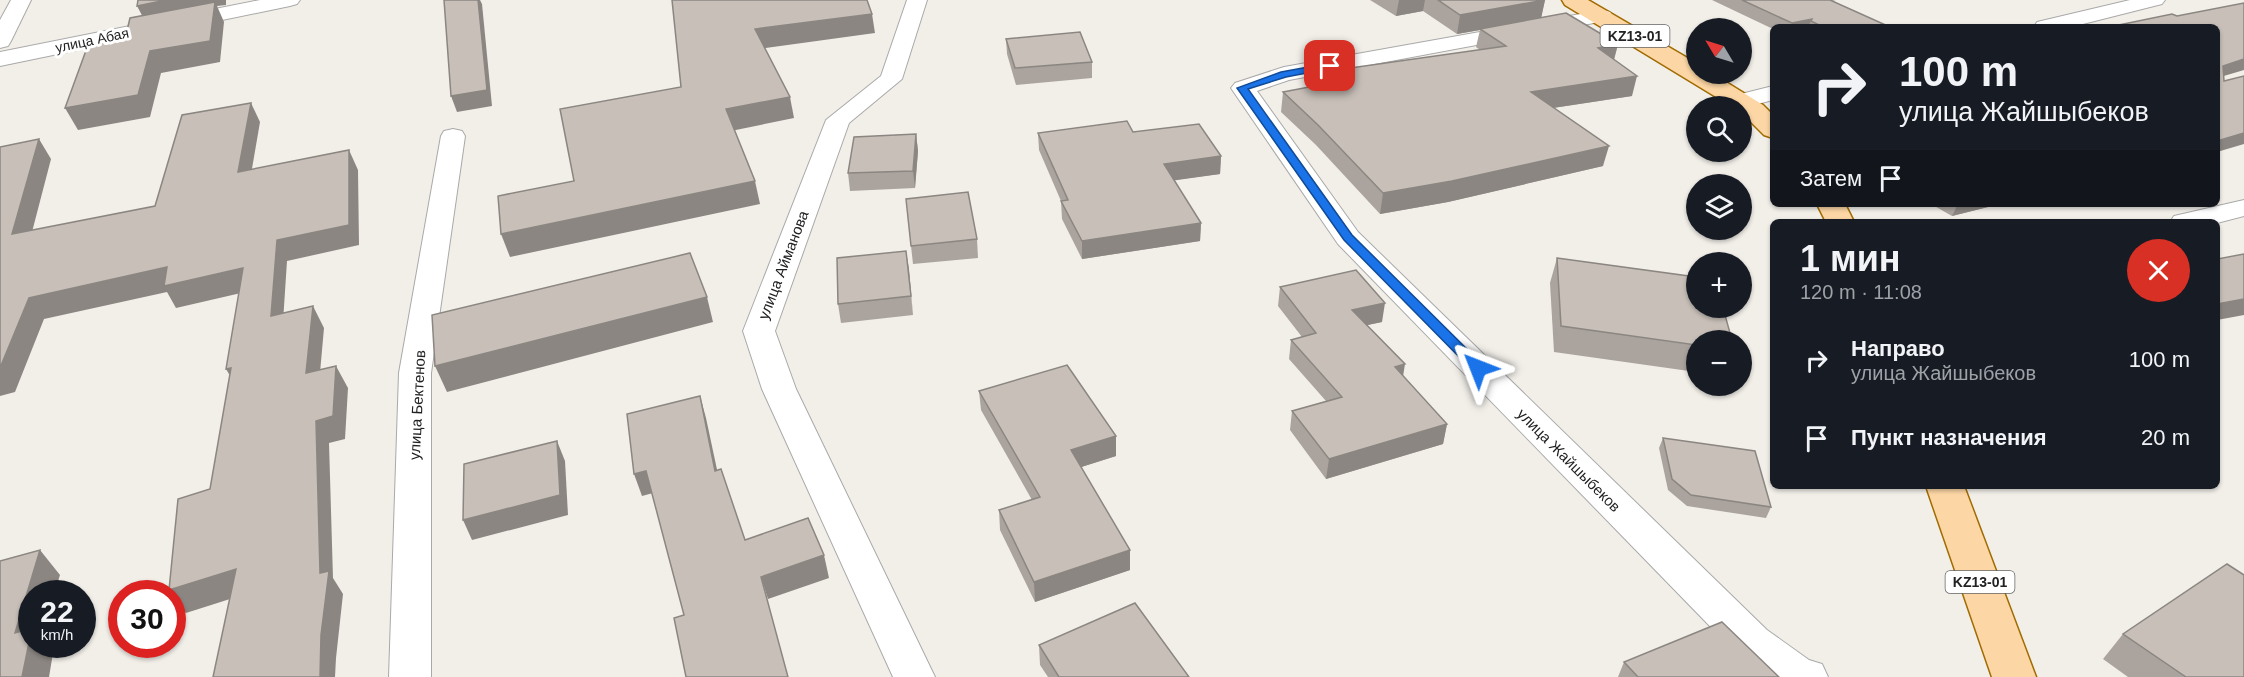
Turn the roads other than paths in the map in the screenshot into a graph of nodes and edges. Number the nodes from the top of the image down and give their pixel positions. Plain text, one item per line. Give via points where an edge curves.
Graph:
1 (21, 0) edge
2 (917, 0) edge
3 (1573, 0) edge
4 (2155, 0) edge
5 (277, 1) edge
6 (1603, 16) junction
7 (2057, 24) edge
8 (0, 41) edge
9 (0, 59) edge
10 (1686, 66) edge
11 (1714, 84) edge
12 (1770, 94) edge
13 (1733, 96) edge
14 (1752, 98) edge
15 (1752, 109) edge
16 (1770, 127) edge
17 (453, 136) dead end
18 (2244, 208) edge
19 (2197, 219) edge
20 (1946, 489) edge
21 (410, 677) edge
22 (914, 677) edge
23 (1807, 677) edge
24 (2014, 677) edge

1 - 8 street
2 - 22 street, улица Айманова via 891,79 838,120 759,331 779,389
3 - 6 main road, KZ13-01
4 - 7 street
5 - 9 street, улица Абая
6 - 10 main road, KZ13-01
6 - 23 street, улица Жайшыбеков via 1284,75 1242,88 1348,238 1752,642 1795,673
11 - 13 main road, KZ13-01
12 - 14 street
15 - 16 main road, KZ13-01
17 - 21 street, улица Бектенов via 415,373
18 - 19 street
20 - 24 main road, KZ13-01

